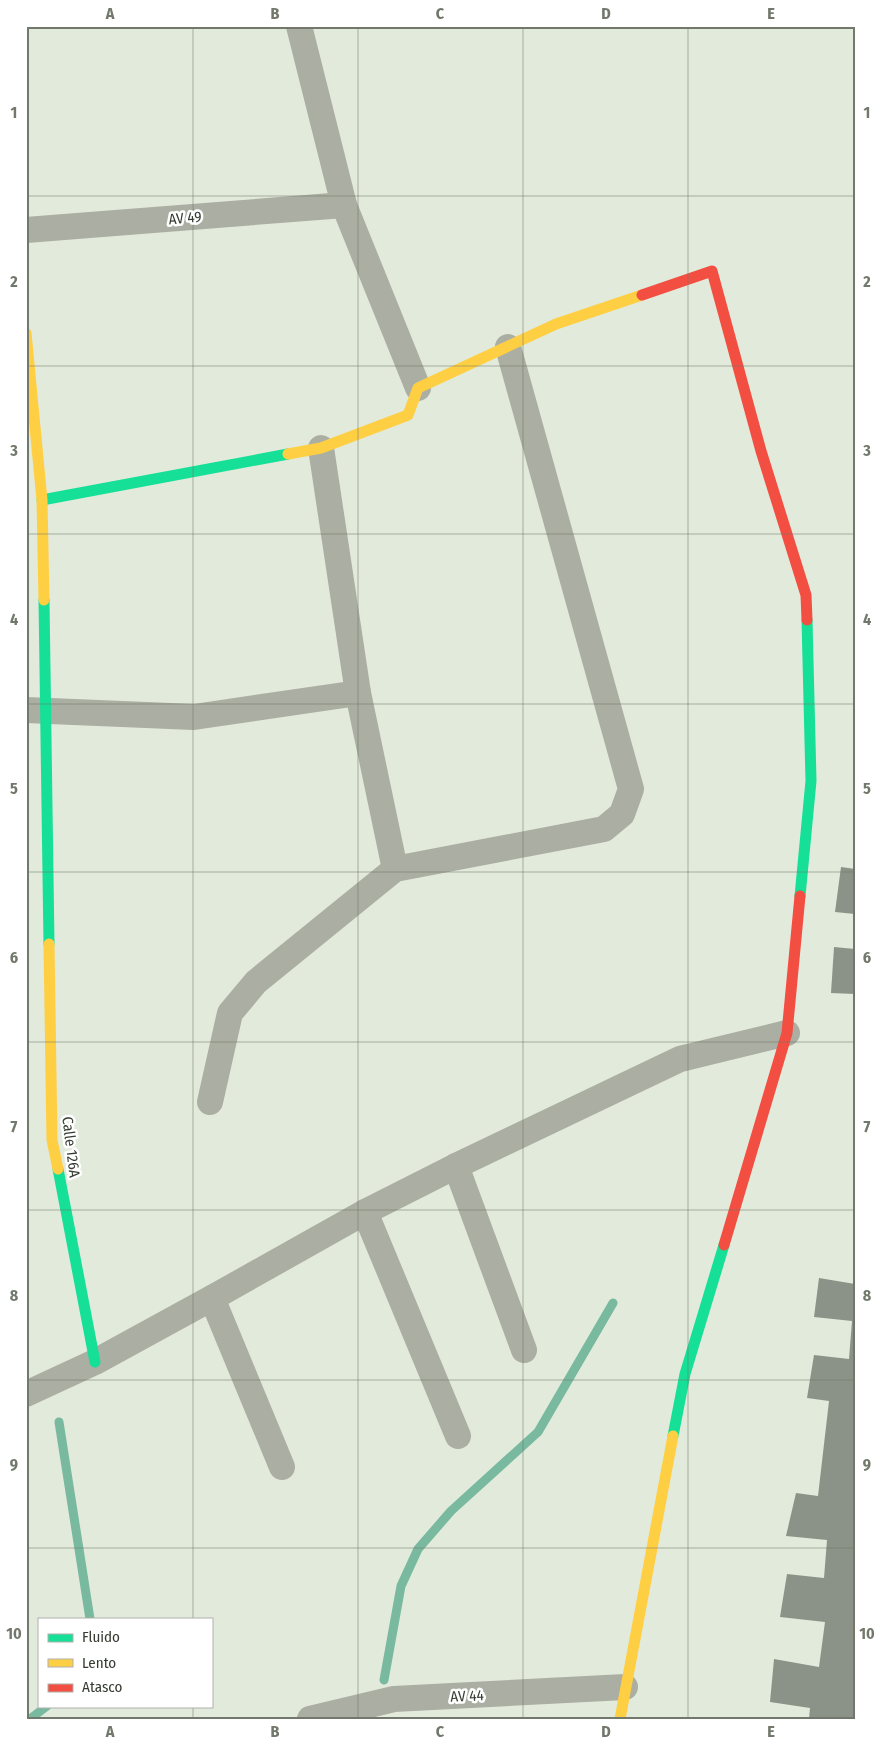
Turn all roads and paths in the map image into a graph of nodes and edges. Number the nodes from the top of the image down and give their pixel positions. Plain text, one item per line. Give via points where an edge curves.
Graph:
1 (299, 26) edge
2 (344, 205) junction
3 (26, 230) edge
4 (26, 333) edge
5 (508, 347) junction
6 (418, 388) junction
7 (320, 448) junction
8 (42, 500) junction
9 (358, 693) junction
10 (36, 710) edge
11 (395, 869) junction
12 (787, 1033) junction
13 (210, 1102) dead end
14 (456, 1166) junction
15 (365, 1212) junction
16 (212, 1298) junction
17 (524, 1350) dead end
18 (95, 1362) junction
19 (26, 1394) edge
20 (458, 1436) dead end
21 (282, 1467) dead end
22 (625, 1687) junction
23 (310, 1719) edge
24 (620, 1719) edge

1 - 2 street
2 - 3 street, AV 49
2 - 6 street
4 - 8 street, Calle 126A
5 - 6 street
5 - 11 street via 631,788 622,814 604,829
5 - 12 street via 556,324 712,271 761,450 806,595 810,781
6 - 7 street via 408,416
7 - 8 street
7 - 9 street
8 - 10 street, Calle 126A
9 - 10 street via 194,718
9 - 11 street
10 - 18 street, Calle 126A via 52,1140
11 - 13 street via 256,982 230,1013
12 - 14 street via 680,1059
12 - 22 street via 685,1374
14 - 15 street
14 - 17 street
15 - 16 street
15 - 20 street
16 - 18 street
16 - 21 street
18 - 19 street
22 - 23 street, AV 44 via 394,1700
22 - 24 street

